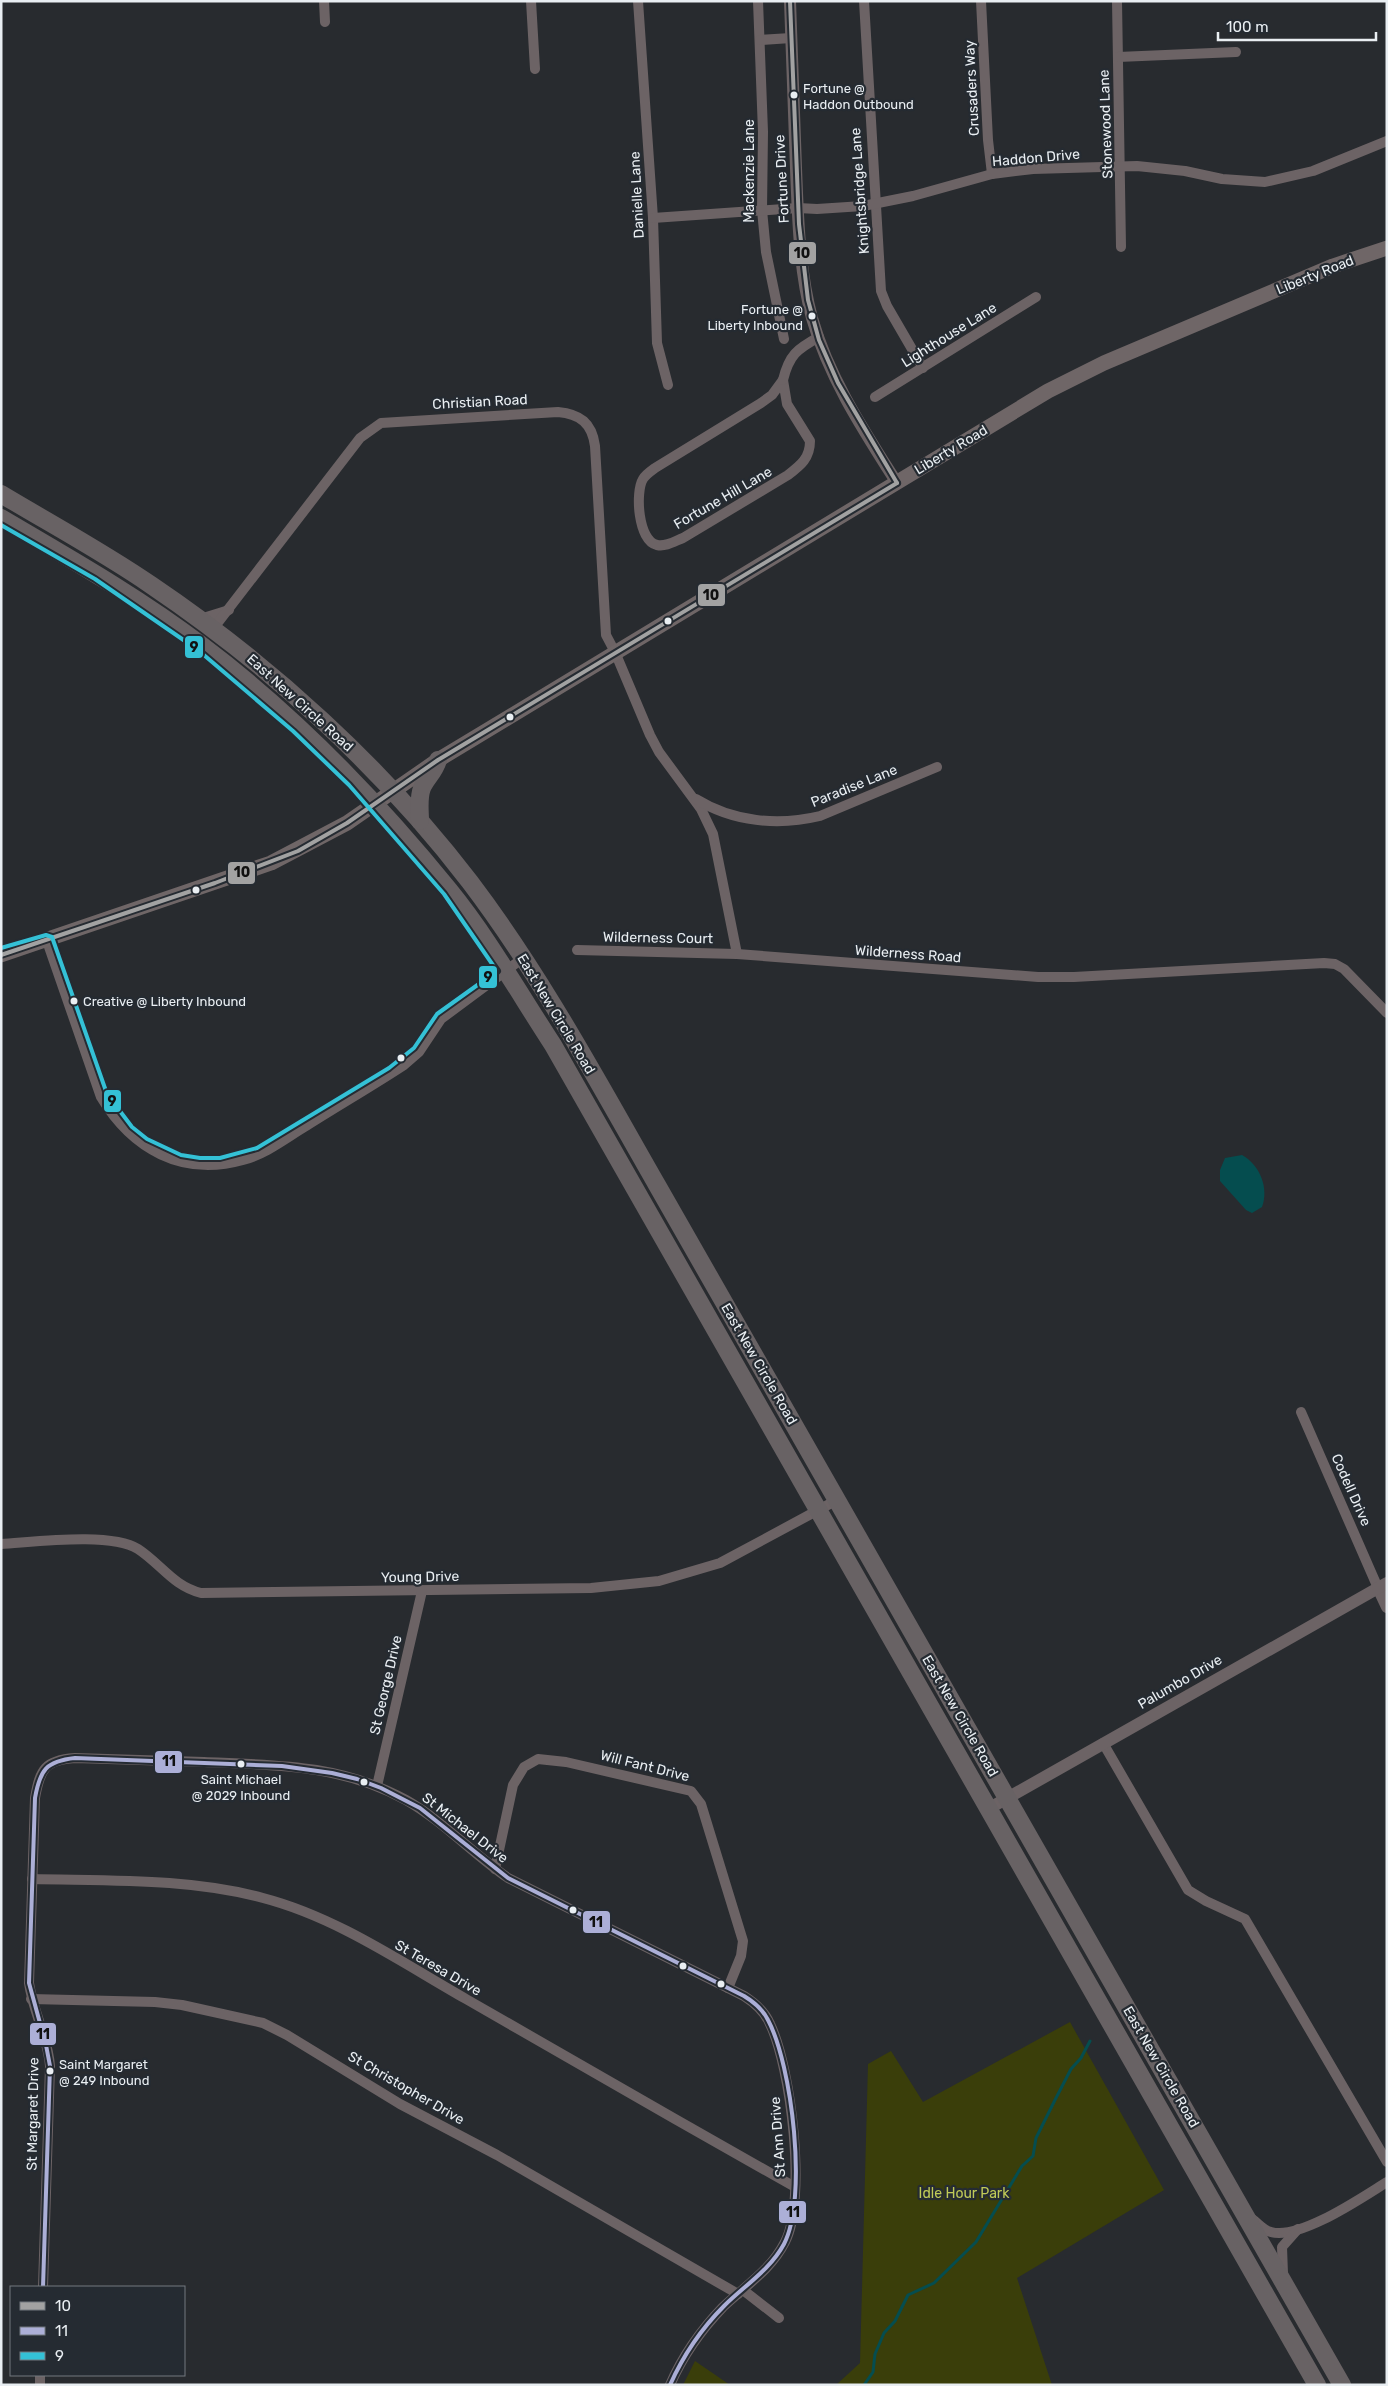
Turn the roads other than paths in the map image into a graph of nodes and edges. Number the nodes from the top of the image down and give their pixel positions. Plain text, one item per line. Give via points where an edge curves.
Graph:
1 (324, 1) edge
2 (531, 1) edge
3 (638, 1) edge
4 (758, 1) edge
5 (790, 1) edge
6 (864, 1) edge
7 (982, 1) edge
8 (1117, 1) edge
9 (325, 22) dead end
10 (791, 38) junction
11 (760, 40) junction
12 (1236, 52) dead end
13 (1118, 57) junction
14 (535, 69) dead end
15 (1387, 141) edge
16 (1120, 166) junction
17 (992, 174) junction
18 (876, 203) junction
19 (798, 208) junction
20 (762, 210) junction
21 (653, 218) junction
22 (1122, 247) dead end
23 (1387, 248) edge
24 (1036, 297) dead end
25 (819, 337) junction
26 (784, 340) dead end
27 (923, 368) junction
28 (783, 380) junction
29 (668, 385) dead end
30 (875, 397) dead end
31 (897, 483) junction
32 (1, 494) edge
33 (22, 506) junction
34 (1, 511) edge
35 (1, 518) edge
36 (229, 610) junction
37 (206, 624) junction
38 (202, 645) junction
39 (615, 652) junction
40 (438, 760) junction
41 (938, 767) dead end
42 (392, 790) junction
43 (693, 798) junction
44 (374, 805) junction
45 (420, 821) junction
46 (47, 940) junction
47 (577, 950) dead end
48 (737, 954) junction
49 (1, 955) edge
50 (523, 958) junction
51 (506, 972) junction
52 (1387, 1013) edge
53 (1301, 1412) dead end
54 (837, 1500) junction
55 (820, 1511) junction
56 (1, 1544) edge
57 (1382, 1585) edge
58 (422, 1591) junction
59 (1387, 1607) edge
60 (1104, 1743) junction
61 (47, 1766) joint
62 (377, 1786) junction
63 (1007, 1798) junction
64 (988, 1808) junction
65 (495, 1869) junction
66 (32, 1879) junction
67 (728, 1988) junction
68 (31, 1999) junction
69 (1387, 2162) edge
70 (1387, 2182) edge
71 (795, 2187) junction
72 (1242, 2210) junction
73 (1298, 2229) junction
74 (1283, 2280) junction
75 (43, 2286) edge
76 (740, 2292) junction
77 (779, 2318) dead end
78 (670, 2385) edge
79 (1318, 2385) edge
80 (1342, 2385) edge

1 - 9 street
2 - 14 street
3 - 21 street, Danielle Lane
4 - 11 street, Mackenzie Lane
5 - 10 street, Fortune Drive
6 - 18 street, Knightsbridge Lane
7 - 17 street, Crusaders Way
8 - 13 street, Stonewood Lane
10 - 11 street
10 - 19 street, Fortune Drive
11 - 20 street, Mackenzie Lane
12 - 13 street
13 - 16 street, Stonewood Lane
15 - 16 street, Haddon Drive via 1313,172 1265,182 1222,180 1185,171
16 - 17 street, Haddon Drive
16 - 22 street, Stonewood Lane
17 - 18 street, Haddon Drive
18 - 19 street, Haddon Drive via 839,208
18 - 27 street, Knightsbridge Lane via 881,292
19 - 20 street, Haddon Drive
19 - 25 street, Fortune Drive via 807,288
20 - 21 street, Haddon Drive
20 - 26 street, Mackenzie Lane via 766,252
21 - 29 street, Danielle Lane via 657,343
23 - 31 main road, Liberty Road via 1333,266 1086,371
24 - 27 street, Lighthouse Lane
25 - 28 street, Fortune Hill Lane via 789,360
25 - 31 street, Fortune Drive via 844,396
27 - 30 street, Lighthouse Lane
28 - 28 street, Fortune Hill Lane via 761,403 654,468 643,479 640,500 642,528 650,542 668,544 683,538 802,464 808,456 810,441 787,404
31 - 39 main road, Liberty Road
32 - 33 highway, East New Circle Road
33 - 34 highway via 12,511
33 - 37 highway, East New Circle Road via 141,578
35 - 38 highway, East New Circle Road via 98,574
36 - 37 street, Christian Road
36 - 37 street
36 - 39 street, Christian Road via 360,438 381,422 567,413 586,422 594,437 606,635
37 - 38 highway
37 - 42 highway, East New Circle Road via 330,727
38 - 44 highway, East New Circle Road via 316,742
39 - 40 main road, Liberty Road
39 - 43 street via 659,752
40 - 42 main road, Liberty Road
40 - 45 highway via 422,788
41 - 43 street, Paradise Lane via 808,819 748,820
42 - 44 main road, Liberty Road
42 - 45 highway, East New Circle Road
43 - 48 street via 713,834
44 - 46 main road, Liberty Road via 339,828 272,863
44 - 51 highway, East New Circle Road via 449,890
45 - 50 highway, East New Circle Road via 471,883
46 - 49 main road, Liberty Road
46 - 51 street via 101,1097 110,1111 130,1135 156,1152 187,1163 205,1165 234,1162 262,1153 404,1065 418,1052 441,1019
47 - 48 street, Wilderness Court
48 - 52 street, Wilderness Road via 1038,977 1324,963 1344,969
50 - 51 street
50 - 54 highway, East New Circle Road
51 - 55 highway, East New Circle Road via 553,1045
53 - 57 street, Codell Drive
54 - 55 street, Young Drive
54 - 63 highway, East New Circle Road
55 - 58 street, Young Drive via 720,1563 659,1581 591,1588
55 - 64 highway, East New Circle Road
56 - 58 street, Young Drive via 105,1540 126,1543 138,1549 177,1583 201,1593
57 - 59 street, Codell Drive
57 - 60 street, Palumbo Drive
58 - 62 street, St George Drive
60 - 63 street, Palumbo Drive
60 - 69 street via 1188,1890 1245,1919
61 - 62 street, St Michael Drive via 75,1758 278,1765 313,1768
61 - 66 street, St Margaret Drive via 38,1780
62 - 65 street, St Michael Drive via 424,1812
63 - 64 street, Palumbo Drive
63 - 72 highway, East New Circle Road
64 - 79 highway, East New Circle Road
65 - 67 street, St Michael Drive via 521,1886
65 - 67 street, Will Fant Drive via 513,1785 524,1767 538,1759 566,1762 691,1791 701,1804 743,1941 742,1956
66 - 68 street, St Margaret Drive
66 - 71 street, St Teresa Drive via 143,1882 211,1888 262,1897 304,1911 376,1948
67 - 71 street, St Ann Drive via 760,2009 775,2036 790,2099
68 - 75 street, St Margaret Drive via 47,2044 50,2066
68 - 76 street, St Christopher Drive via 155,2002 263,2023 400,2104
70 - 73 street via 1314,2225
71 - 76 street, St Ann Drive via 795,2215 785,2243 766,2269
72 - 73 street via 1269,2232 1279,2234
72 - 74 highway, East New Circle Road
73 - 74 street via 1282,2247
74 - 80 highway, East New Circle Road
76 - 77 street
76 - 78 street, St Ann Drive via 697,2337

